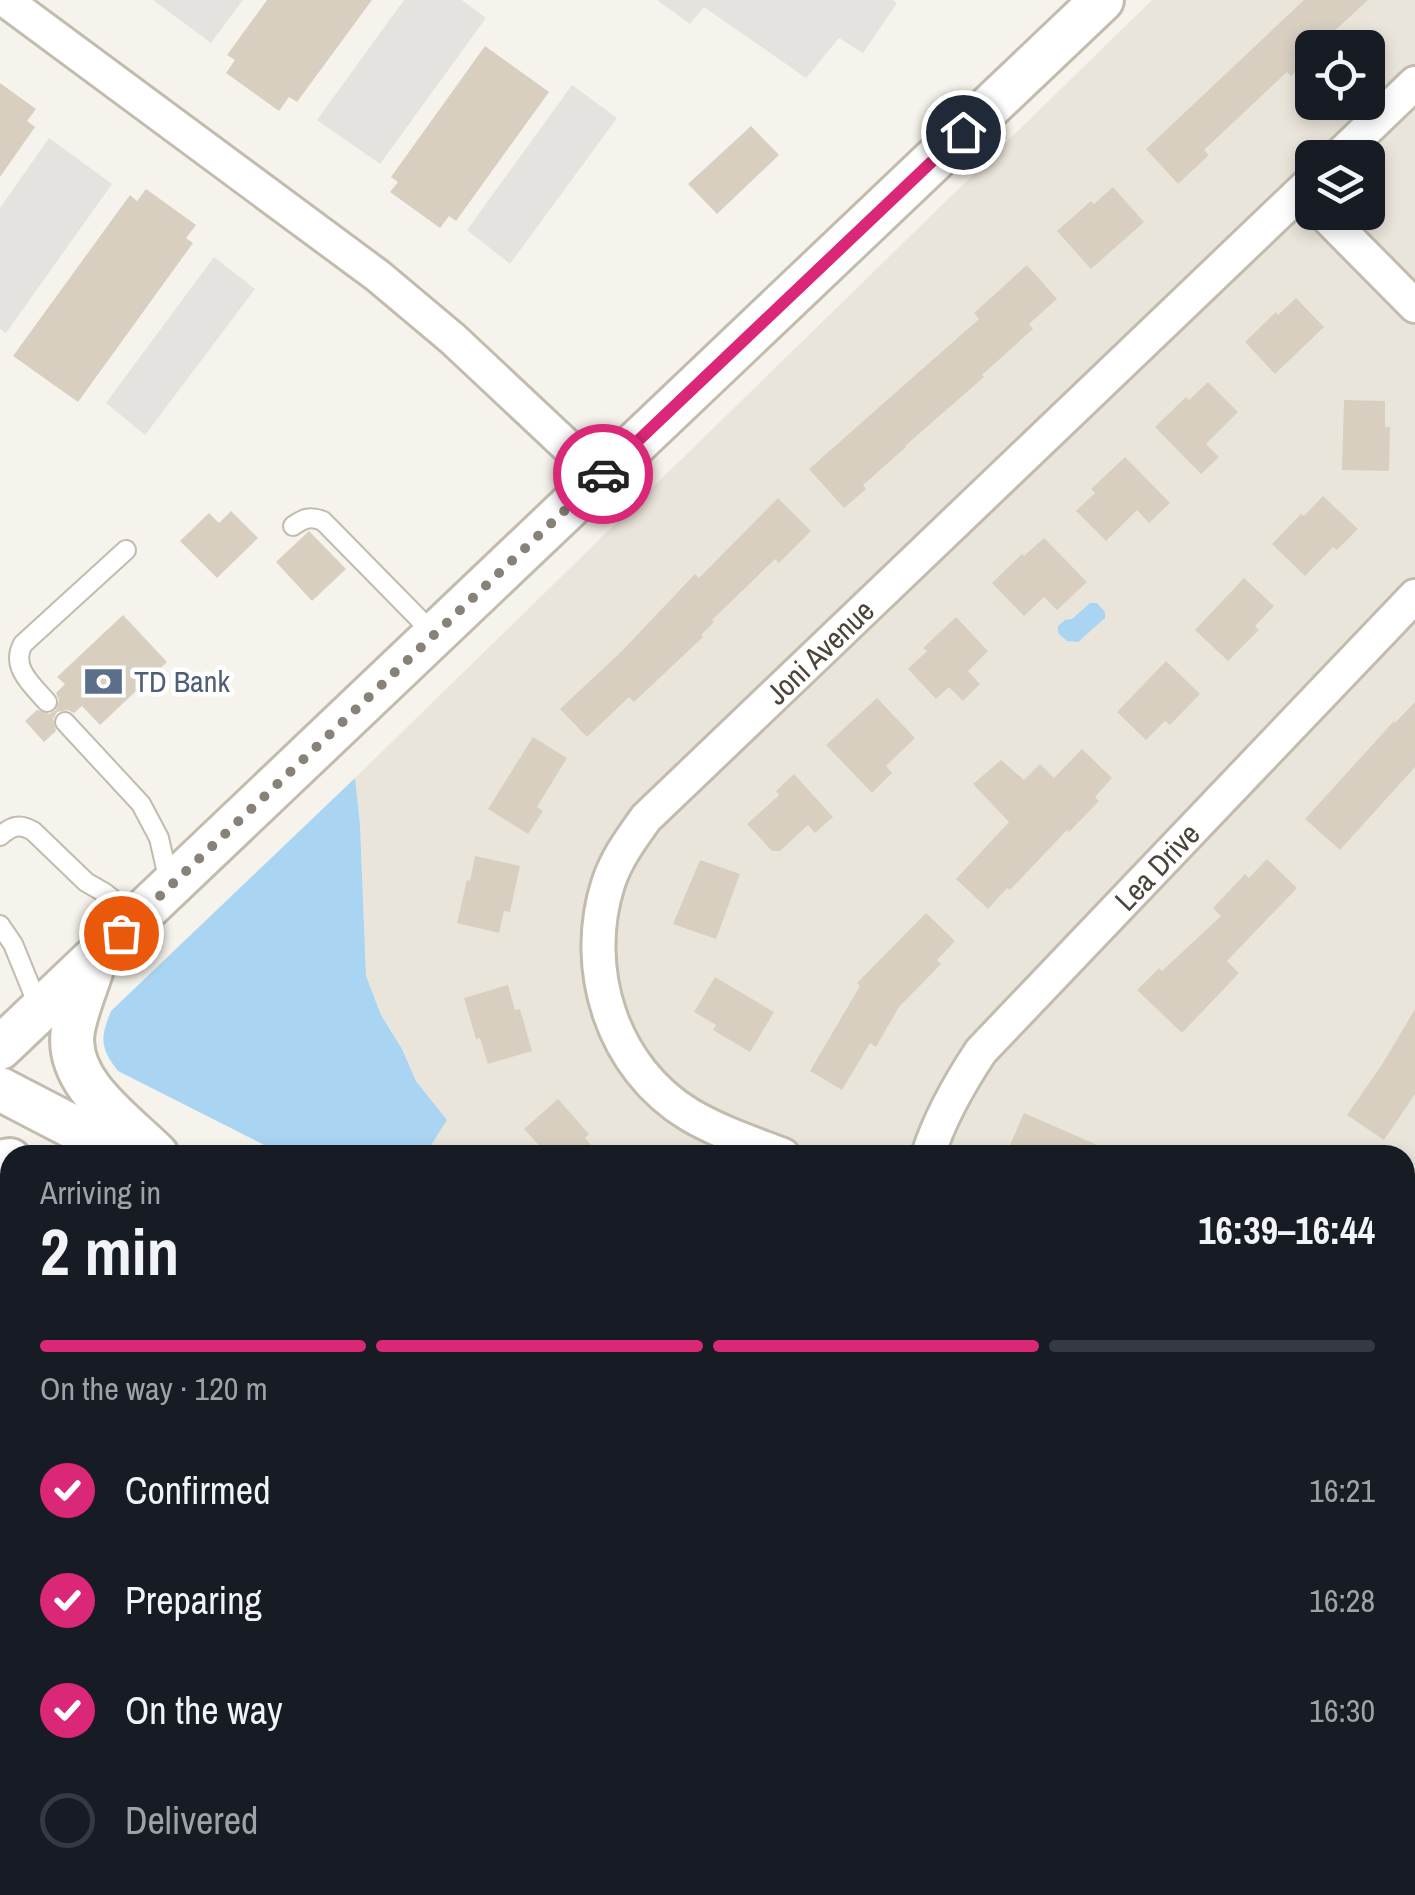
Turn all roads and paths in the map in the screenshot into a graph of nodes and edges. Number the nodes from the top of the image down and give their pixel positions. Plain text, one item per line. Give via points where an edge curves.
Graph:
1 (5, 0) edge
2 (1102, 0) edge
3 (1415, 84) edge
4 (1356, 140) edge
5 (1295, 213) edge
6 (1343, 230) edge
7 (1415, 306) edge
8 (600, 477) junction
9 (293, 526) dead end
10 (126, 550) dead end
11 (1415, 596) edge
12 (434, 634) junction
13 (46, 702) dead end
14 (65, 722) dead end
15 (0, 836) edge
16 (170, 886) junction
17 (136, 918) junction
18 (0, 924) edge
19 (96, 956) junction
20 (40, 1010) junction
21 (0, 1048) edge
22 (0, 1089) edge
23 (108, 1145) edge
24 (147, 1145) edge
25 (758, 1145) edge
26 (931, 1145) edge

1 - 8 street via 378,276
2 - 8 street
3 - 4 street
5 - 25 street, Joni Avenue via 646,818 624,848 608,882 597,956 615,1029 632,1059 688,1114
6 - 7 street
8 - 12 street
9 - 12 lane via 323,520
10 - 13 lane via 18,653 23,674
11 - 26 street, Lea Drive via 981,1051
12 - 16 street
14 - 16 lane via 142,804 160,838
15 - 17 lane via 11,826 34,831 86,882
16 - 17 street
17 - 19 street
18 - 20 lane
19 - 20 street
19 - 24 street via 73,1031 74,1062 88,1087
20 - 21 street
22 - 23 street

